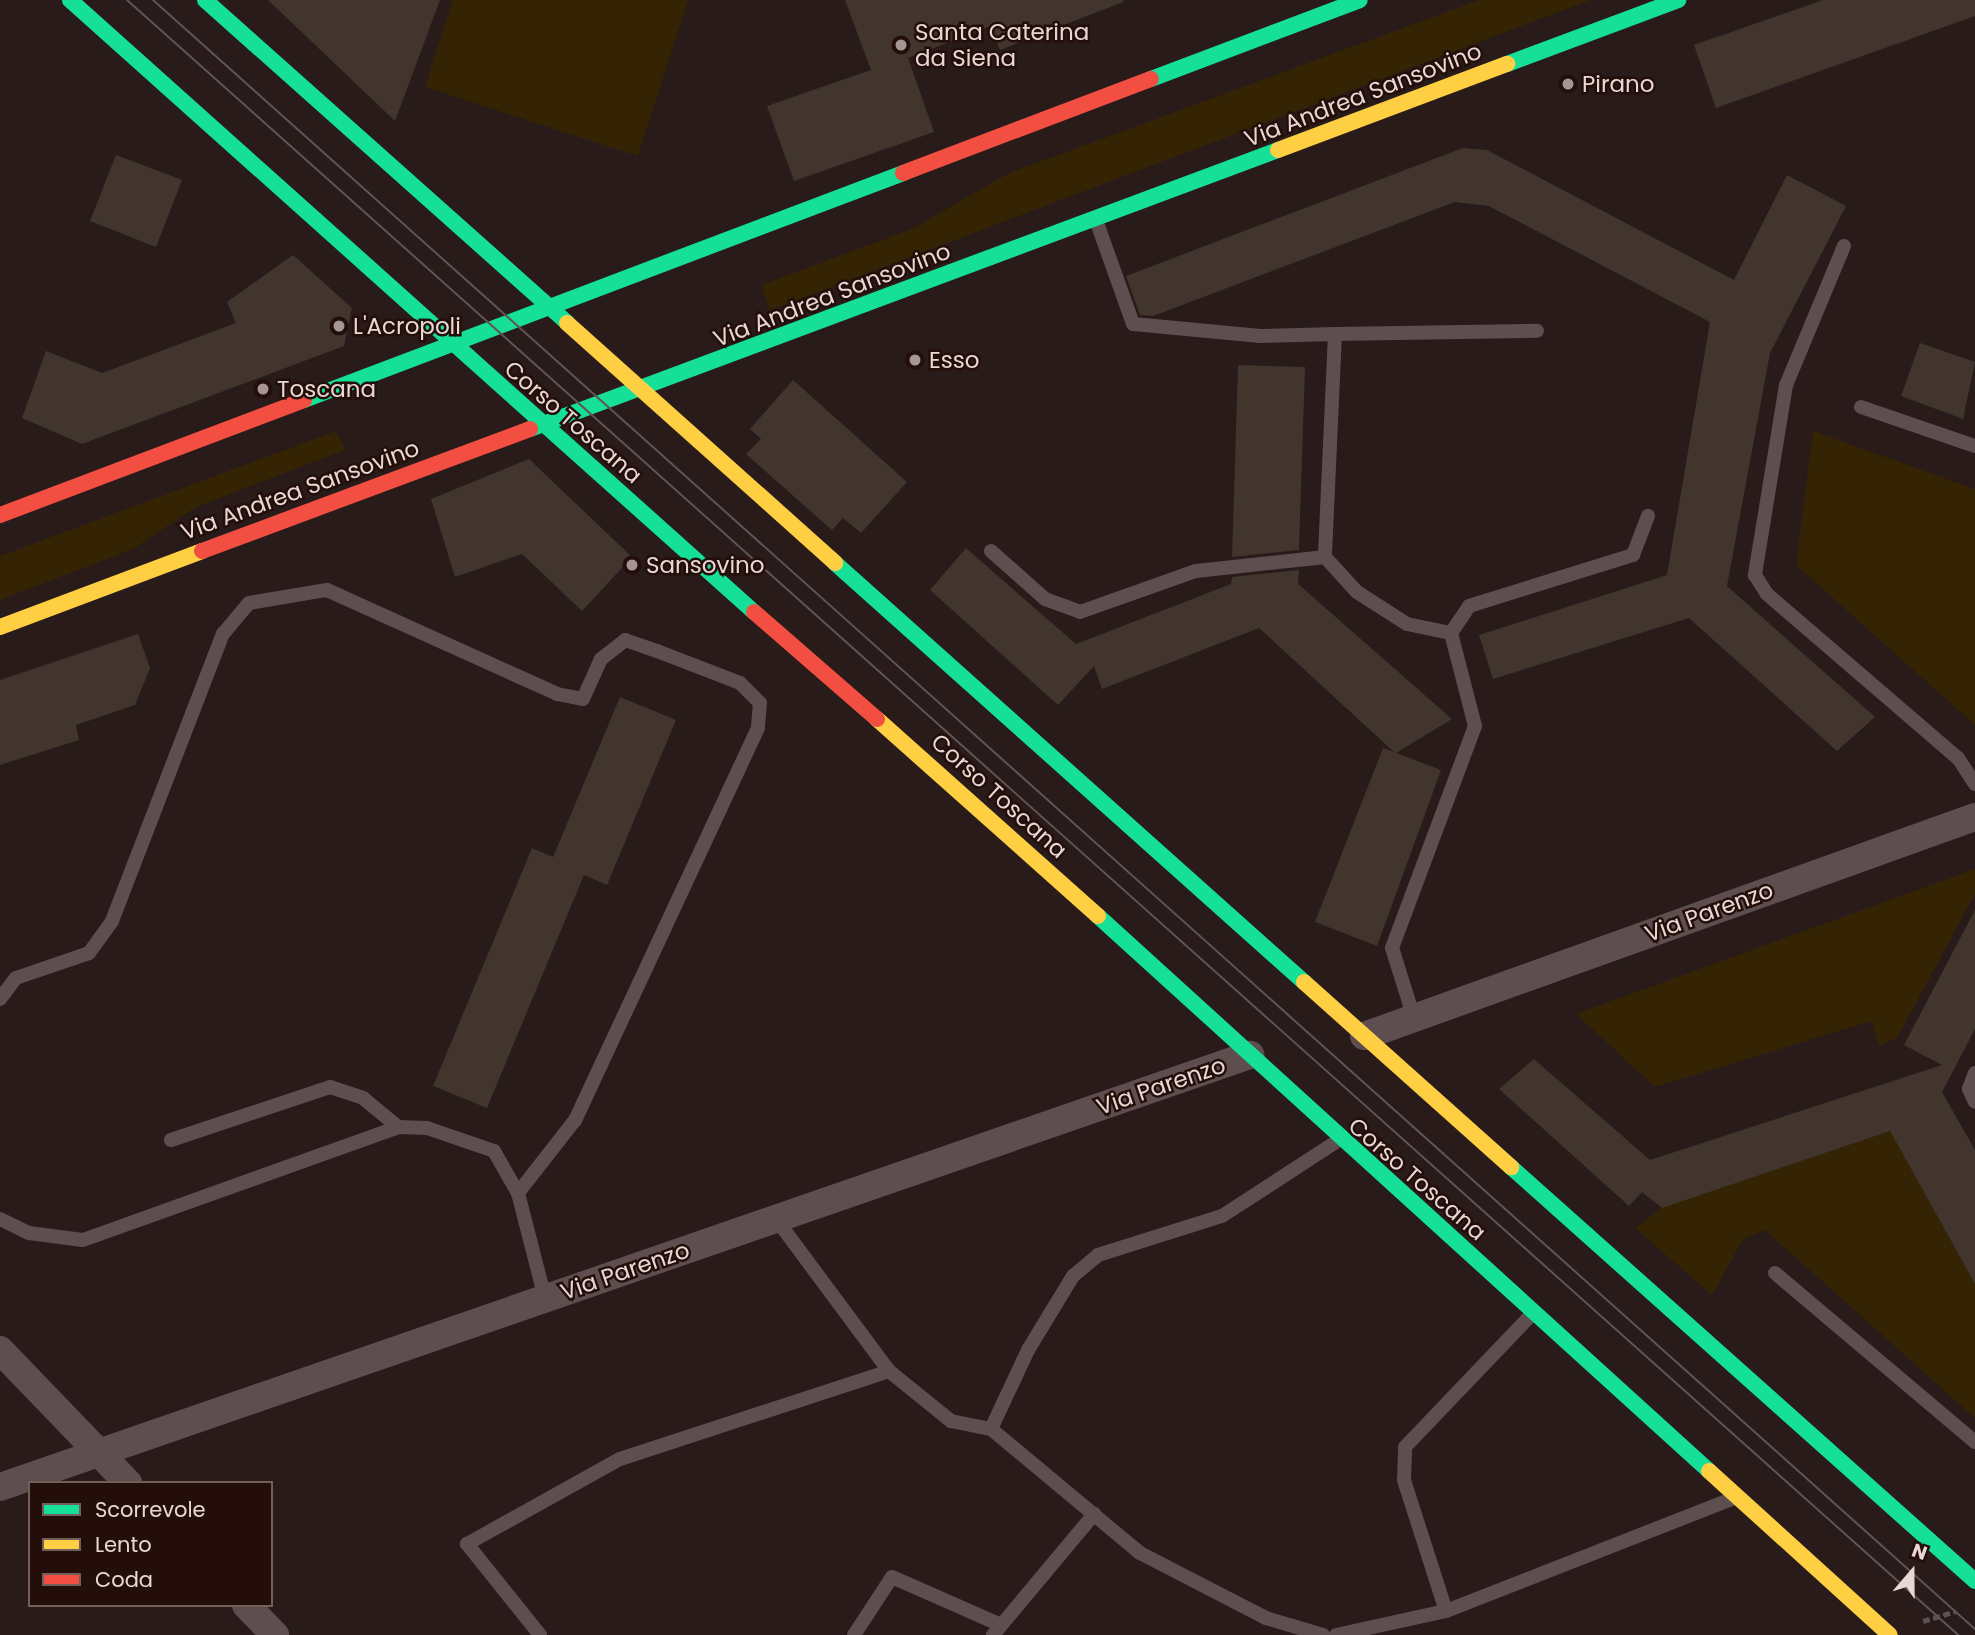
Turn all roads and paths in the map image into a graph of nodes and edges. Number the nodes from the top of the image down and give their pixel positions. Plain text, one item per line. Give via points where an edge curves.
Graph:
1 (70, 0) edge
2 (205, 0) edge
3 (1360, 0) edge
4 (1678, 0) edge
5 (1096, 220) junction
6 (1844, 246) dead end
7 (547, 306) junction
8 (1537, 331) dead end
9 (1335, 334) junction
10 (451, 345) junction
11 (645, 390) junction
12 (1861, 407) dead end
13 (541, 426) junction
14 (1975, 446) edge
15 (0, 515) edge
16 (1648, 516) dead end
17 (990, 551) dead end
18 (1325, 558) junction
19 (0, 627) edge
20 (1451, 634) junction
21 (1975, 783) edge
22 (1975, 817) edge
23 (0, 999) edge
24 (1414, 1018) junction
25 (1364, 1036) junction
26 (1250, 1055) junction
27 (1975, 1073) edge
28 (1975, 1102) edge
29 (398, 1127) junction
30 (171, 1140) dead end
31 (1339, 1140) junction
32 (518, 1194) junction
33 (0, 1219) edge
34 (776, 1219) junction
35 (1775, 1273) dead end
36 (545, 1298) junction
37 (1534, 1312) junction
38 (0, 1350) edge
39 (889, 1371) junction
40 (992, 1429) junction
41 (1975, 1442) edge
42 (98, 1452) junction
43 (126, 1481) edge
44 (0, 1487) edge
45 (1732, 1499) junction
46 (1094, 1514) junction
47 (1975, 1581) edge
48 (248, 1607) edge
49 (1446, 1611) junction
50 (997, 1630) edge
51 (275, 1635) edge
52 (540, 1635) edge
53 (854, 1635) edge
54 (1323, 1635) edge
55 (1336, 1635) edge
56 (1890, 1635) edge

1 - 10 street, Corso Toscana
2 - 7 street
3 - 7 street
4 - 5 street, Via Andrea Sansovino
5 - 9 lane via 1133,324 1247,335
5 - 11 street, Via Andrea Sansovino
6 - 21 lane via 1786,384 1755,575 1767,594 1958,758
7 - 10 street
7 - 11 street
8 - 9 lane
9 - 18 lane
10 - 13 street, Corso Toscana
10 - 15 street
11 - 13 street, Via Andrea Sansovino
11 - 25 street
12 - 14 lane
13 - 19 street, Via Andrea Sansovino
13 - 26 street, Corso Toscana via 973,803
16 - 20 lane via 1633,555 1469,606
17 - 18 lane via 1045,599 1080,612 1196,571
18 - 20 lane via 1357,592 1407,624
20 - 24 lane via 1475,726 1392,948
22 - 24 street, Via Parenzo
23 - 32 lane via 16,978 89,953 112,921 223,634 249,603 327,590 557,694 583,699 601,659 625,640 657,651 740,683 760,703 758,728 575,1120
24 - 25 street, Via Parenzo
25 - 47 street
26 - 31 street, Corso Toscana
26 - 34 street, Via Parenzo
27 - 28 lane via 1969,1089
29 - 30 lane via 363,1098 330,1087
29 - 32 lane via 427,1128 494,1151
29 - 33 lane via 83,1240 29,1233
31 - 37 street, Corso Toscana
31 - 40 lane via 1222,1216 1098,1255 1073,1276 1028,1350
32 - 36 lane
34 - 36 street, Via Parenzo
34 - 39 lane
35 - 41 lane
36 - 42 street, Via Parenzo
37 - 45 street, Corso Toscana
37 - 49 lane via 1405,1447 1404,1480
38 - 42 street
39 - 40 lane via 951,1420
39 - 52 lane via 620,1459 467,1544
40 - 46 lane
42 - 43 street
42 - 44 street, Via Parenzo
45 - 49 lane
45 - 56 street, Corso Toscana
46 - 50 lane
46 - 54 lane via 1140,1553 1266,1618
48 - 51 street
49 - 55 lane
50 - 53 lane via 892,1577

